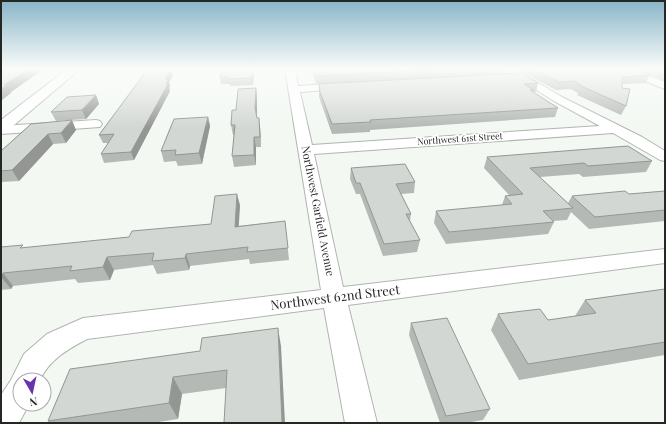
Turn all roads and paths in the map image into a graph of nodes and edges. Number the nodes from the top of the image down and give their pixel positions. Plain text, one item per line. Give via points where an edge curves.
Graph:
1 (50, 89) edge
2 (294, 89) joint
3 (297, 89) edge
4 (539, 89) edge
5 (96, 124) dead end
6 (1, 129) edge
7 (613, 129) junction
8 (306, 150) junction
9 (665, 157) edge
10 (665, 256) edge
11 (334, 297) junction
12 (29, 372) edge
13 (12, 405) edge
14 (2, 423) edge
15 (361, 423) edge

1 - 6 street
2 - 3 street
2 - 8 street, Northwest Garfield Avenue
4 - 7 street
5 - 6 street
7 - 8 street, Northwest 61st Street
7 - 9 street
8 - 11 street, Northwest Garfield Avenue
10 - 11 street, Northwest 62nd Street
11 - 12 street, Northwest 62nd Street via 83,329 56,342 34,363
11 - 15 street, Northwest Garfield Avenue
13 - 14 street

